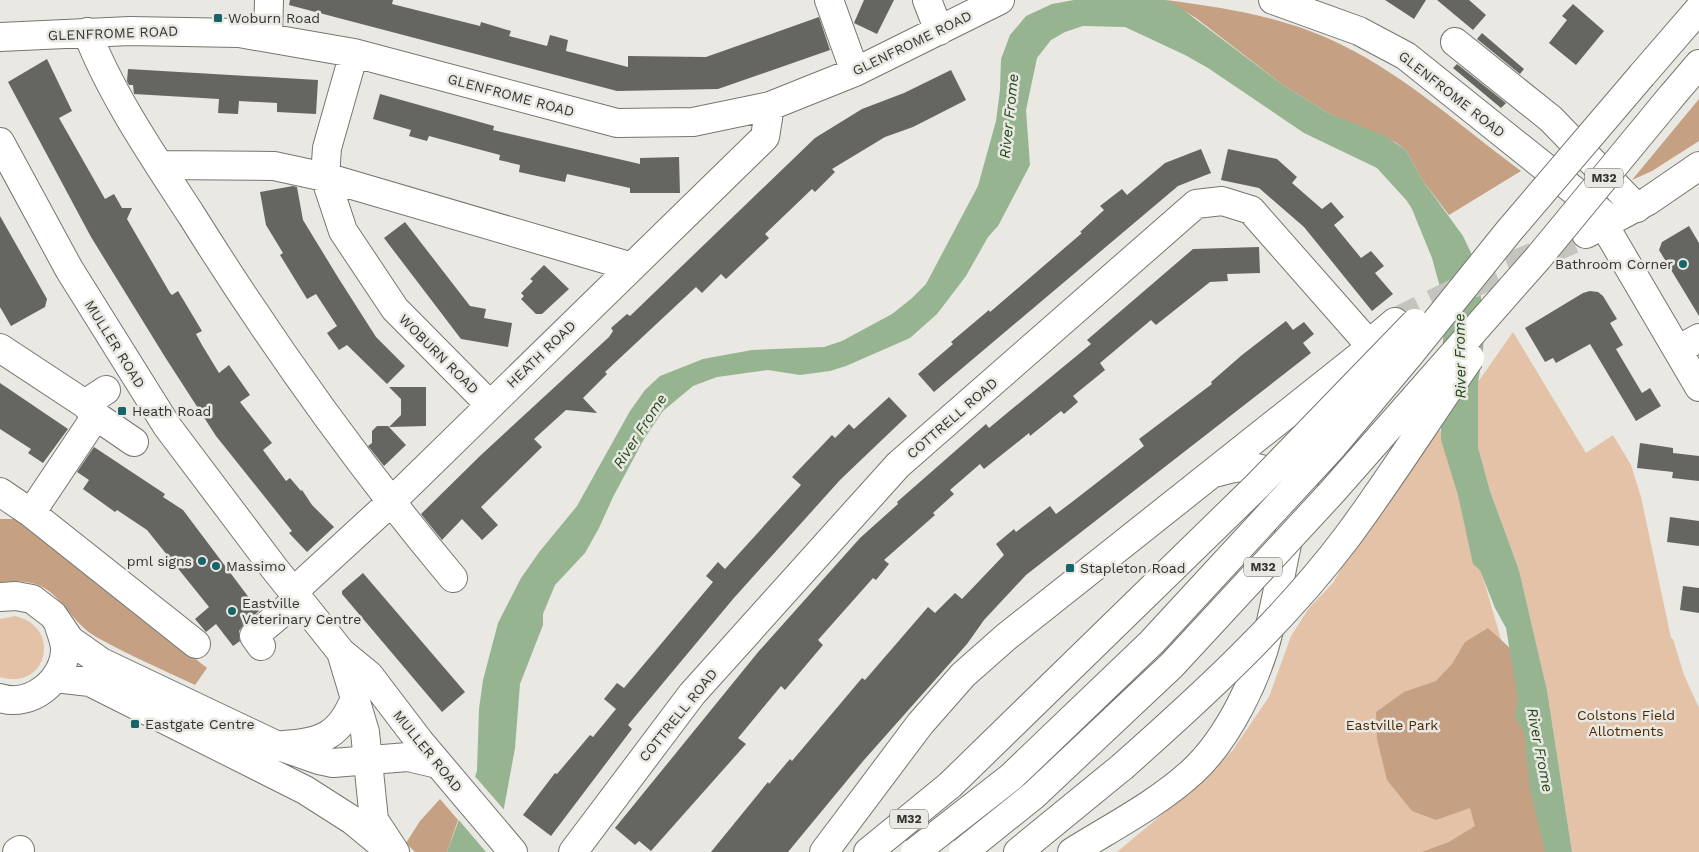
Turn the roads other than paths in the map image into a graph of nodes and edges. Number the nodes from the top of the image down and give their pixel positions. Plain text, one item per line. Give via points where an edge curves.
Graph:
1 (269, 0) edge
2 (829, 0) edge
3 (926, 0) edge
4 (1000, 0) edge
5 (1274, 0) edge
6 (1699, 9) edge
7 (939, 31) junction
8 (87, 32) junction
9 (268, 36) junction
10 (0, 37) edge
11 (1455, 42) dead end
12 (354, 53) junction
13 (1699, 64) edge
14 (855, 72) junction
15 (770, 106) junction
16 (0, 142) edge
17 (159, 165) junction
18 (1699, 166) edge
19 (325, 177) junction
20 (1636, 208) junction
21 (1601, 227) junction
22 (1508, 231) junction
23 (1538, 258) junction
24 (632, 266) junction
25 (1396, 322) tunnel mouth
26 (1689, 344) edge
27 (0, 348) edge
28 (1365, 349) junction
29 (1699, 387) edge
30 (96, 403) junction
31 (489, 404) junction
32 (134, 442) dead end
33 (1209, 475) junction
34 (0, 492) edge
35 (1297, 498) junction
36 (390, 503) junction
37 (30, 513) junction
38 (453, 578) dead end
39 (296, 596) junction
40 (0, 597) edge
41 (59, 626) junction
42 (196, 644) dead end
43 (261, 646) dead end
44 (341, 652) junction
45 (55, 678) junction
46 (0, 698) edge
47 (355, 698) junction
48 (276, 745) junction
49 (368, 762) junction
50 (438, 764) junction
51 (586, 847) edge
52 (510, 848) edge
53 (392, 852) edge
54 (395, 852) edge
55 (824, 852) edge
56 (868, 852) edge
57 (915, 852) edge
58 (963, 852) edge
59 (1018, 852) edge
60 (1072, 852) edge

1 - 9 main road
2 - 14 main road
3 - 7 main road
4 - 7 main road, GLENFROME ROAD
5 - 21 main road, GLENFROME ROAD via 1359,31 1406,56
6 - 22 main road, M32, bridge
7 - 14 main road, GLENFROME ROAD
8 - 9 main road, GLENFROME ROAD via 209,31
8 - 10 main road, GLENFROME ROAD
8 - 17 main road via 98,60
9 - 12 main road, GLENFROME ROAD
11 - 20 main road via 1551,119
12 - 15 main road, GLENFROME ROAD via 616,123 693,122
12 - 19 main road, WOBURN ROAD via 327,148
13 - 23 main road, M32, bridge
14 - 15 main road, GLENFROME ROAD
15 - 24 main road, HEATH ROAD via 765,137
16 - 39 main road, MULLER ROAD via 69,269 133,374 201,473
17 - 19 main road via 274,166
17 - 36 main road via 297,377
18 - 20 main road
19 - 24 main road
19 - 31 main road, WOBURN ROAD via 343,231 395,309
20 - 21 main road
21 - 26 main road
22 - 56 main road, M32, bridge via 1257,486 950,785
22 - 57 main road, M32, bridge via 1332,446 1152,642 1011,777
23 - 58 main road, M32, bridge via 1332,492 1172,665 1034,795
23 - 59 main road, M32, bridge via 1347,537 1286,610 1211,688 1122,767
24 - 31 main road, HEATH ROAD
25 - 28 main road
26 - 29 main road
27 - 30 main road
28 - 33 main road
28 - 35 main road via 1324,428
28 - 51 main road, COTTRELL ROAD via 1251,210 1222,201 1196,204 898,465 692,694
30 - 32 main road
30 - 37 main road
31 - 36 main road, HEATH ROAD
33 - 35 main road via 1239,466 1253,466 1283,483
33 - 55 main road via 963,675 920,724
34 - 37 main road
35 - 60 main road via 1261,658 1243,700 1220,738 1192,771 1151,802
36 - 38 main road
36 - 39 main road, HEATH ROAD
37 - 42 main road
39 - 43 main road, HEATH ROAD via 254,636
39 - 44 main road, MULLER ROAD
40 - 41 main road via 32,599 53,615
41 - 45 main road via 65,647 61,668
41 - 48 main road via 70,640 101,662
44 - 47 main road, MULLER ROAD
44 - 50 main road, MULLER ROAD via 369,674
45 - 46 main road via 32,696
45 - 53 main road via 90,682 305,790 352,820
47 - 48 main road via 333,732 313,743
47 - 49 main road, MULLER ROAD via 365,732
48 - 49 main road via 318,760 342,764
49 - 50 main road via 408,758
49 - 54 main road, MULLER ROAD via 374,820
50 - 52 main road, MULLER ROAD

